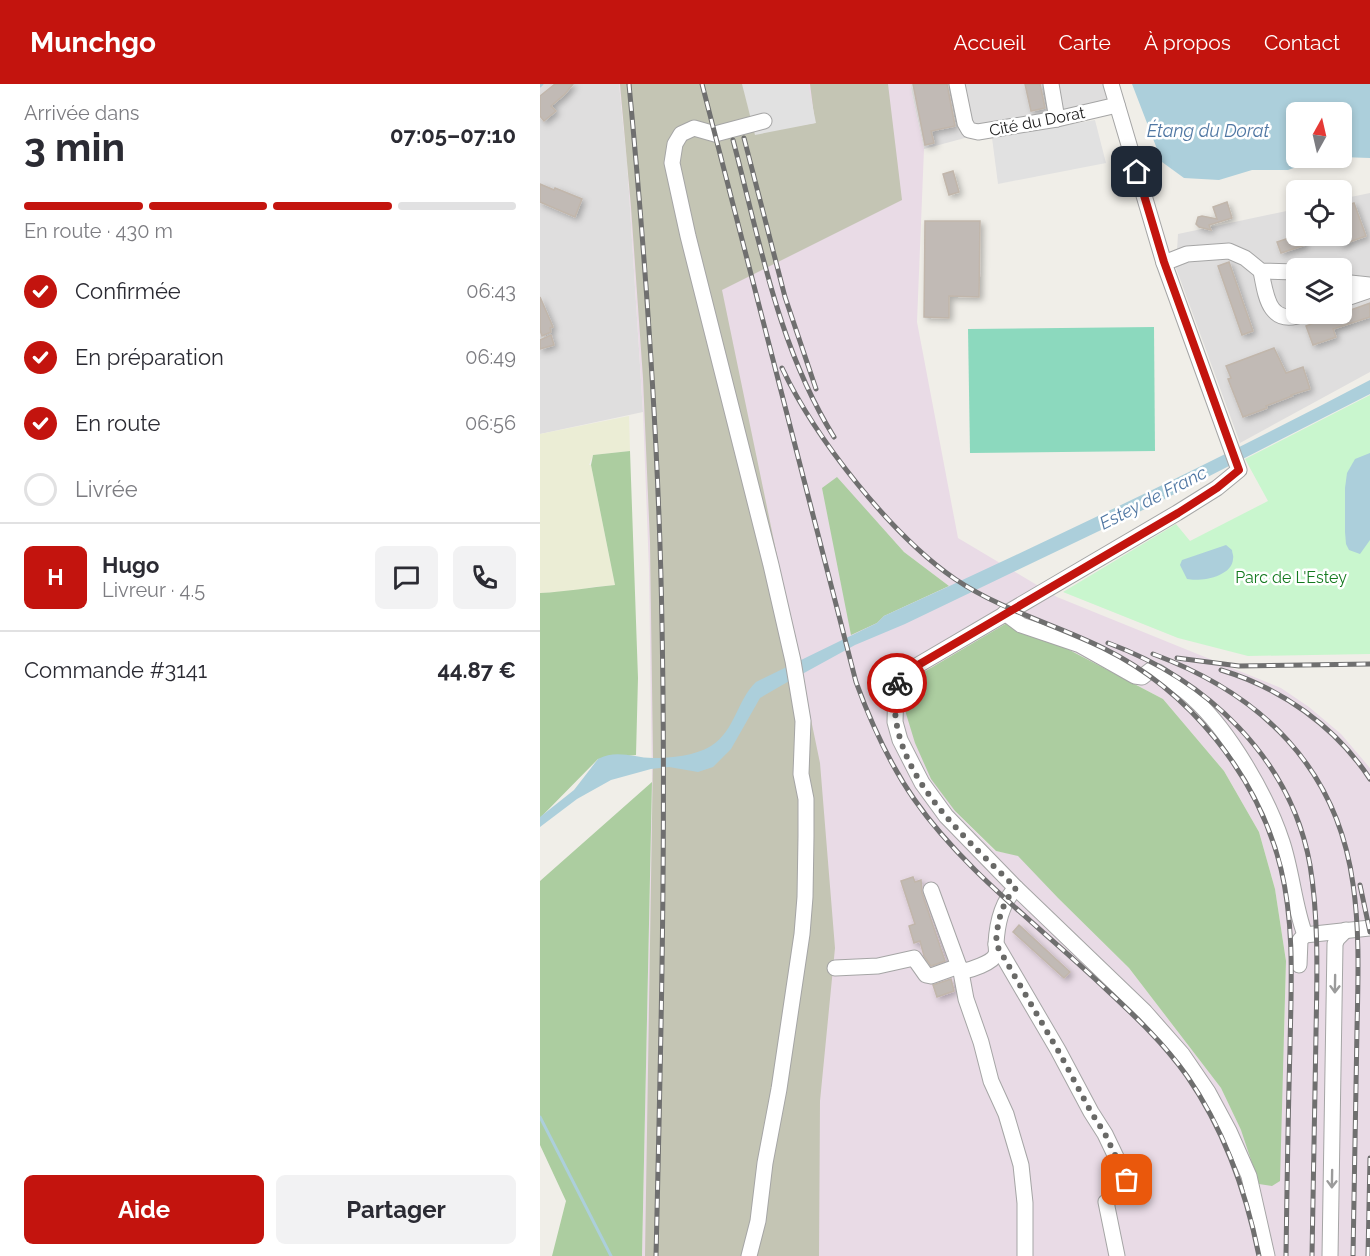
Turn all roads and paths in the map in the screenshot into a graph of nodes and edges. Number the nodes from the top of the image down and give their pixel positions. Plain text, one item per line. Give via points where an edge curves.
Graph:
1 (957, 84) edge
2 (1051, 84) edge
3 (1111, 84) edge
4 (1117, 105) junction
5 (1057, 119) junction
6 (764, 121) dead end
7 (1164, 262) junction
8 (1261, 271) junction
9 (1286, 272) edge
10 (1352, 283) edge
11 (1370, 285) edge
12 (1370, 290) edge
13 (1352, 296) edge
14 (1286, 316) edge
15 (1005, 613) junction
16 (1016, 888) junction
17 (931, 890) dead end
18 (1370, 928) edge
19 (1346, 930) junction
20 (1305, 935) junction
21 (996, 944) junction
22 (1299, 965) dead end
23 (835, 968) dead end
24 (960, 969) junction
25 (749, 1256) edge
26 (1025, 1256) edge
27 (1117, 1256) edge
28 (1267, 1256) edge
29 (1330, 1256) edge

1 - 5 street, Cité du Dorat via 969,130 987,132
2 - 5 street
3 - 4 street
4 - 5 street, Cité du Dorat
4 - 7 street
6 - 25 street via 715,134 694,128 681,134 672,163 771,565 804,720 801,774 806,836 802,934 758,1221
7 - 8 street via 1187,254 1228,251
7 - 15 street via 1238,466 1217,488 1178,513
8 - 9 street
8 - 14 street via 1267,301 1275,313
10 - 11 street
12 - 13 street
15 - 16 street via 902,676 894,704 900,740 922,783 946,816
15 - 20 street via 1021,625 1080,645 1135,676 1142,677 1154,670 1194,699 1240,757 1264,797 1282,841
16 - 21 street via 1004,904
16 - 28 street via 1145,1012 1208,1092 1249,1176
17 - 24 street
18 - 19 street
19 - 20 street
19 -> 29 street via 1335,944
20 - 22 street via 1300,940
21 - 24 street via 993,958 975,969
21 - 27 street via 1105,1134 1127,1180 1122,1190 1106,1202
23 - 24 street via 884,965 914,958 926,975
24 - 26 street via 991,1081 1006,1114 1021,1165

